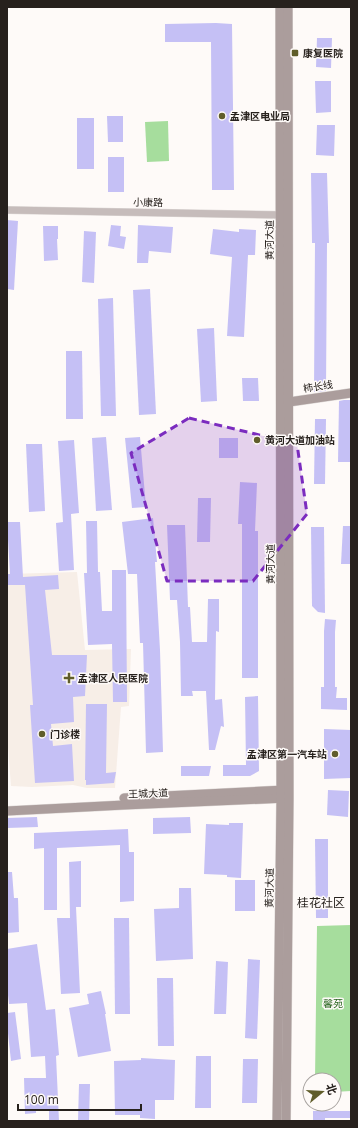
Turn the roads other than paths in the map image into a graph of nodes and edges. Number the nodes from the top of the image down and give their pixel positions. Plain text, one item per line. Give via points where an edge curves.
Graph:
1 (280, 7) edge
2 (288, 7) edge
3 (7, 210) edge
4 (288, 215) junction
5 (351, 392) edge
6 (289, 402) junction
7 (285, 794) junction
8 (7, 805) edge
9 (7, 811) edge
10 (277, 1121) edge
11 (286, 1121) edge

1 - 7 main road, 黄河大道
2 - 4 main road, 黄河大道
3 - 4 street, 小康路
4 - 6 main road, 黄河大道
5 - 6 main road, 柿长线
6 - 7 main road, 黄河大道
7 - 8 main road, 王城大道
7 - 9 main road, 王城大道
7 - 10 main road, 黄河大道
7 - 11 main road, 黄河大道

